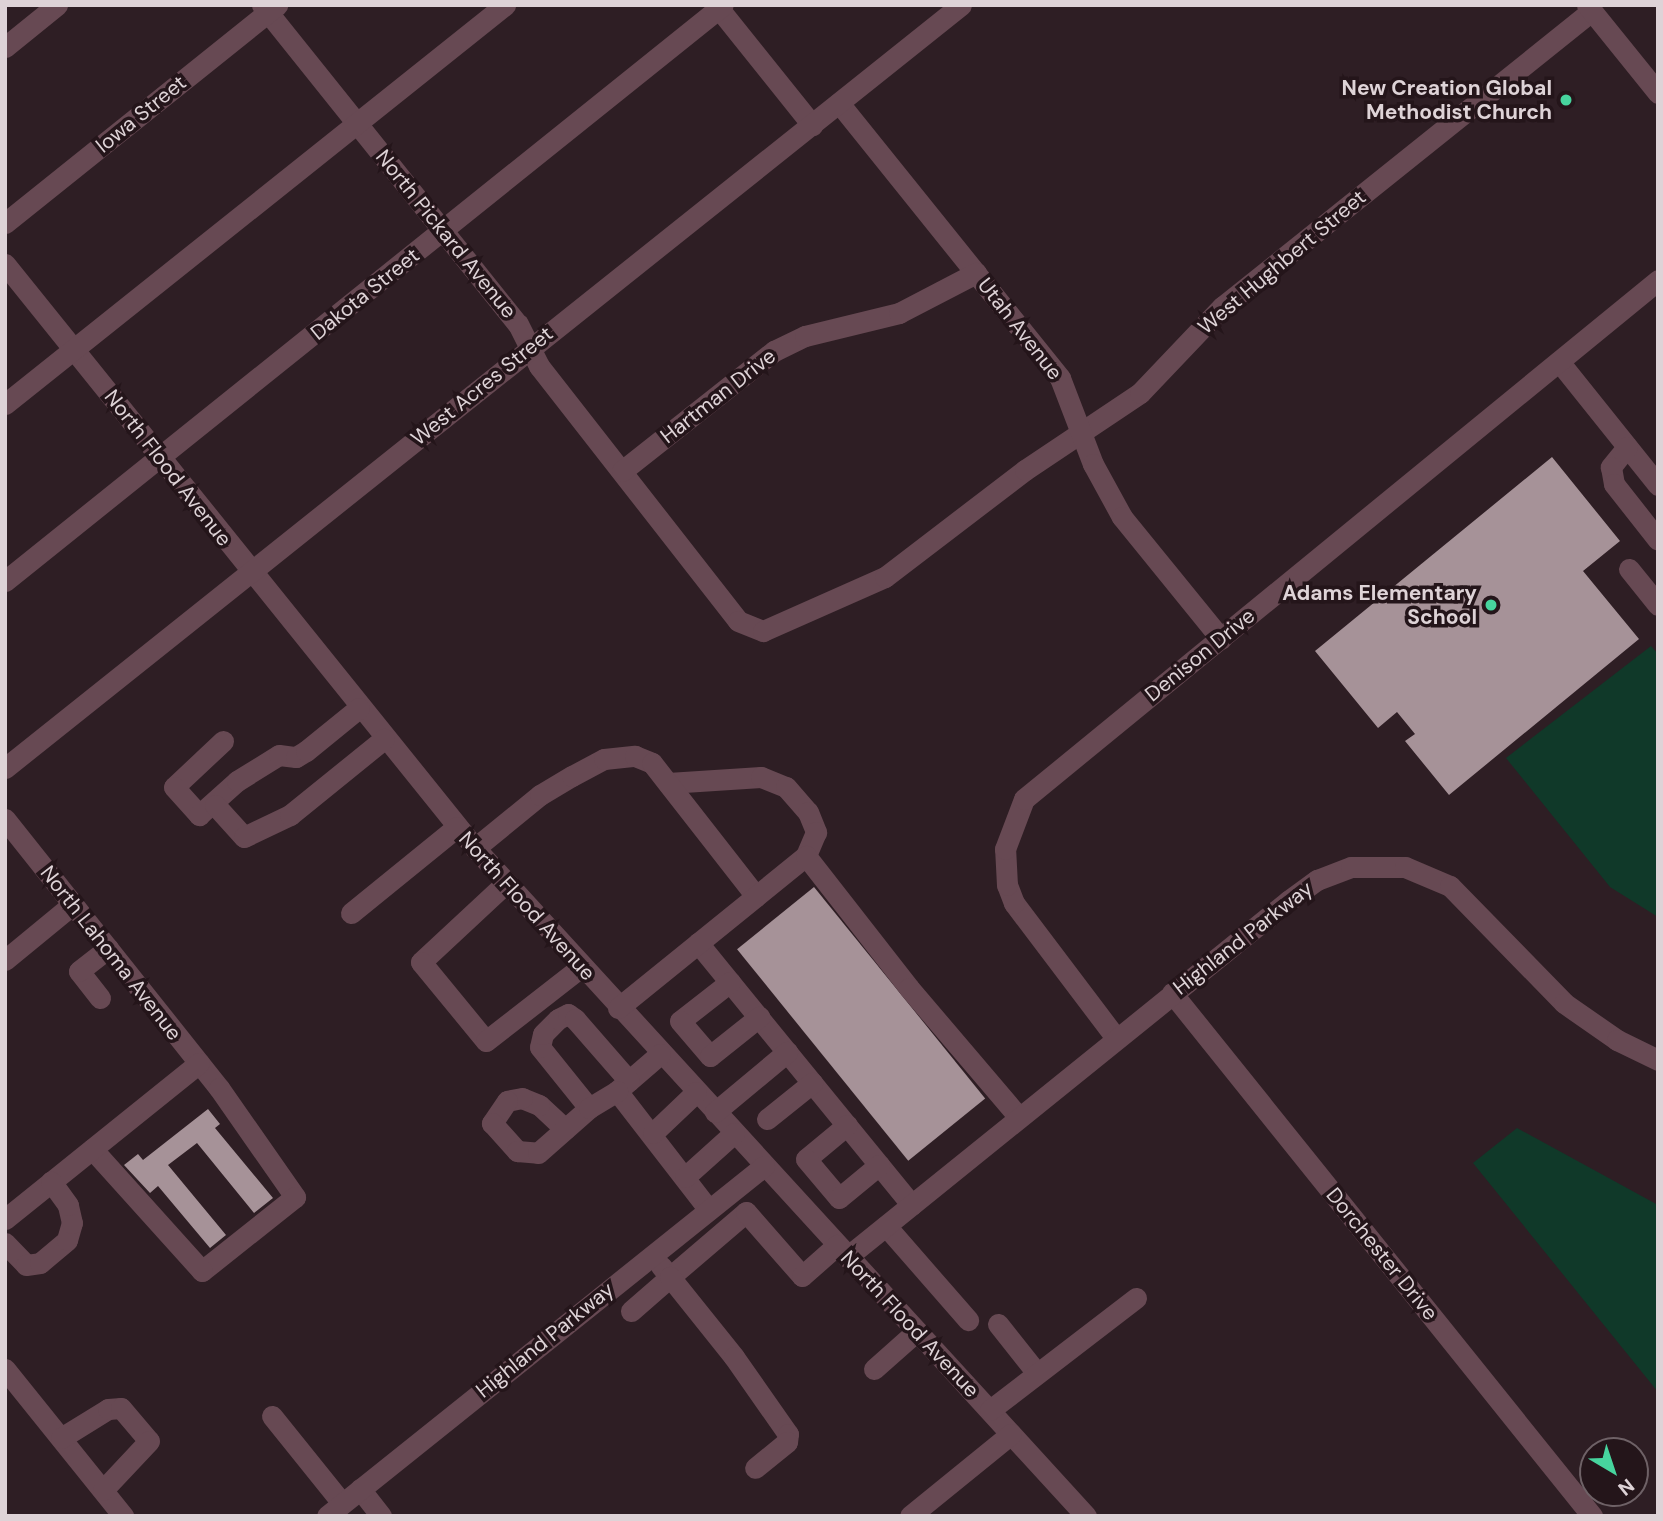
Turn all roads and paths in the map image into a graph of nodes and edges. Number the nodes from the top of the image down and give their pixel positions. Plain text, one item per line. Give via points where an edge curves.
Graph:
1 (57, 5) edge
2 (505, 5) edge
3 (961, 5) edge
4 (719, 6) edge
5 (269, 8) edge
6 (1589, 8) edge
7 (5, 47) edge
8 (1653, 78) edge
9 (839, 103) junction
10 (358, 124) junction
11 (812, 125) junction
12 (5, 223) edge
13 (444, 231) junction
14 (5, 264) edge
15 (976, 272) junction
16 (1658, 280) edge
17 (530, 348) junction
18 (75, 350) junction
19 (1560, 364) junction
20 (5, 404) edge
21 (1083, 433) junction
22 (1627, 447) junction
23 (160, 458) junction
24 (622, 471) junction
25 (1658, 485) edge
26 (1658, 540) edge
27 (1629, 569) dead end
28 (250, 573) junction
29 (5, 581) edge
30 (1658, 605) edge
31 (754, 630) joint
32 (1221, 639) junction
33 (359, 708) junction
34 (384, 739) junction
35 (223, 741) dead end
36 (5, 768) edge
37 (668, 783) junction
38 (215, 805) junction
39 (5, 819) edge
40 (457, 827) junction
41 (475, 848) junction
42 (806, 856) junction
43 (506, 883) junction
44 (756, 896) junction
45 (73, 904) junction
46 (351, 913) dead end
47 (698, 943) junction
48 (108, 948) junction
49 (5, 960) edge
50 (581, 967) junction
51 (730, 982) junction
52 (1172, 993) junction
53 (100, 998) dead end
54 (618, 1008) junction
55 (759, 1017) junction
56 (1116, 1038) junction
57 (787, 1052) junction
58 (660, 1054) junction
59 (1658, 1060) edge
60 (199, 1063) junction
61 (812, 1083) junction
62 (623, 1086) junction
63 (696, 1092) junction
64 (589, 1108) junction
65 (715, 1112) junction
66 (1018, 1116) junction
67 (767, 1119) dead end
68 (847, 1125) junction
69 (565, 1129) dead end
70 (653, 1133) junction
71 (734, 1133) junction
72 (92, 1149) junction
73 (879, 1165) junction
74 (764, 1166) junction
75 (685, 1177) junction
76 (51, 1182) junction
77 (912, 1205) junction
78 (709, 1210) junction
79 (5, 1219) edge
80 (886, 1226) junction
81 (5, 1243) edge
82 (842, 1251) junction
83 (652, 1255) junction
84 (670, 1277) junction
85 (1136, 1298) dead end
86 (631, 1311) dead end
87 (968, 1320) dead end
88 (998, 1324) dead end
89 (916, 1331) junction
90 (5, 1369) edge
91 (874, 1369) dead end
92 (1036, 1372) junction
93 (990, 1410) junction
94 (272, 1416) dead end
95 (1011, 1434) junction
96 (61, 1438) junction
97 (755, 1468) dead end
98 (360, 1489) junction
99 (103, 1490) junction
100 (335, 1510) edge
101 (123, 1516) edge
102 (382, 1516) edge
103 (910, 1516) edge
104 (1086, 1516) edge
105 (1592, 1516) edge

1 - 7 street
2 - 10 street
3 - 9 street, West Acres Street
4 - 11 street
4 - 13 street, Dakota Street
5 - 10 street, North Pickard Avenue
5 - 12 street, Iowa Street
6 - 8 street
6 - 21 street, West Hughbert Street via 1222,307 1140,393
9 - 11 street, West Acres Street
9 - 15 street, Utah Avenue
10 - 13 street, North Pickard Avenue
10 - 18 street
11 - 17 street, West Acres Street
13 - 17 street, North Pickard Avenue via 518,324
13 - 23 street, Dakota Street
14 - 18 street, North Flood Avenue
15 - 21 street, Utah Avenue via 1060,378
15 - 24 street, Hartman Drive via 899,313 805,336 774,351
16 - 19 street, Denison Drive
17 - 24 street, North Pickard Avenue via 538,366
17 - 28 street, West Acres Street
18 - 20 street
18 - 23 street, North Flood Avenue
19 - 22 street
19 - 32 street, Denison Drive
21 - 31 street, West Hughbert Street via 1025,470 885,577 774,627
21 - 32 street, Utah Avenue via 1093,464 1122,517
22 - 25 street
22 - 26 street via 1611,467 1614,484
23 - 28 street, North Flood Avenue
23 - 29 street, Dakota Street
24 - 31 street, North Pickard Avenue via 738,621
27 - 30 street
28 - 33 street, North Flood Avenue
28 - 36 street, West Acres Street
32 - 56 street, Denison Drive via 1036,786 1009,830 1004,865 1014,903
33 - 34 street, North Flood Avenue
33 - 38 street via 296,757 279,755 252,772
34 - 38 street via 290,815 244,837
34 - 40 street, North Flood Avenue
35 - 38 street via 174,787 199,815
37 - 41 street via 652,763 635,756 604,759 540,795
37 - 42 street via 761,778 786,787 808,811 816,832
37 - 44 street
39 - 45 street, North Lahoma Avenue
40 - 41 street, North Flood Avenue
40 - 46 street
41 - 43 street, North Flood Avenue
42 - 44 street
42 - 66 street via 909,988
43 - 50 street, North Flood Avenue
43 - 50 street via 421,961 486,1041
44 - 47 street
45 - 48 street, North Lahoma Avenue
45 - 49 street
47 - 51 street
47 - 54 street
48 - 53 street via 79,971
48 - 60 street, North Lahoma Avenue
50 - 54 street, North Flood Avenue
51 - 55 street
51 - 55 street via 680,1021 710,1056
52 - 56 street, Highland Parkway
52 - 59 street, Highland Parkway via 1317,880 1351,867 1396,866 1450,886 1564,1003 1618,1040
52 - 105 street, Dorchester Drive
54 - 58 street, North Flood Avenue
55 - 57 street
56 - 66 street, Highland Parkway
57 - 61 street
57 - 65 street
58 - 62 street
58 - 63 street, North Flood Avenue
60 - 72 street
60 - 72 street, North Lahoma Avenue via 295,1197 202,1271
61 - 67 street
61 - 68 street
62 - 64 street
62 - 64 street via 605,1053 568,1014 543,1034 540,1047
62 - 70 street
63 - 65 street, North Flood Avenue
63 - 70 street
64 - 69 street
65 - 71 street, North Flood Avenue
66 - 77 street, Highland Parkway
68 - 73 street
68 - 73 street via 806,1159 839,1198
70 - 75 street
71 - 74 street, North Flood Avenue
71 - 75 street
72 - 76 street
73 - 77 street
74 - 78 street, Highland Parkway
74 - 82 street, North Flood Avenue
75 - 78 street
76 - 79 street
76 - 81 street via 68,1205 72,1223 67,1240 40,1262 26,1265
77 - 80 street, Highland Parkway
78 - 83 street, Highland Parkway
80 - 82 street, Highland Parkway
80 - 87 street
82 - 84 street, Highland Parkway via 802,1276 746,1212
82 - 89 street, North Flood Avenue
83 - 84 street
83 - 98 street, Highland Parkway
84 - 86 street
84 - 97 street via 788,1434 787,1442
85 - 92 street
88 - 92 street
89 - 91 street
89 - 93 street, North Flood Avenue
90 - 96 street
92 - 93 street
93 - 95 street, North Flood Avenue
94 - 100 street
95 - 103 street
95 - 104 street, North Flood Avenue
96 - 99 street
96 - 99 street via 108,1409 121,1408 149,1441
98 - 100 street, Highland Parkway
98 - 102 street
99 - 101 street

